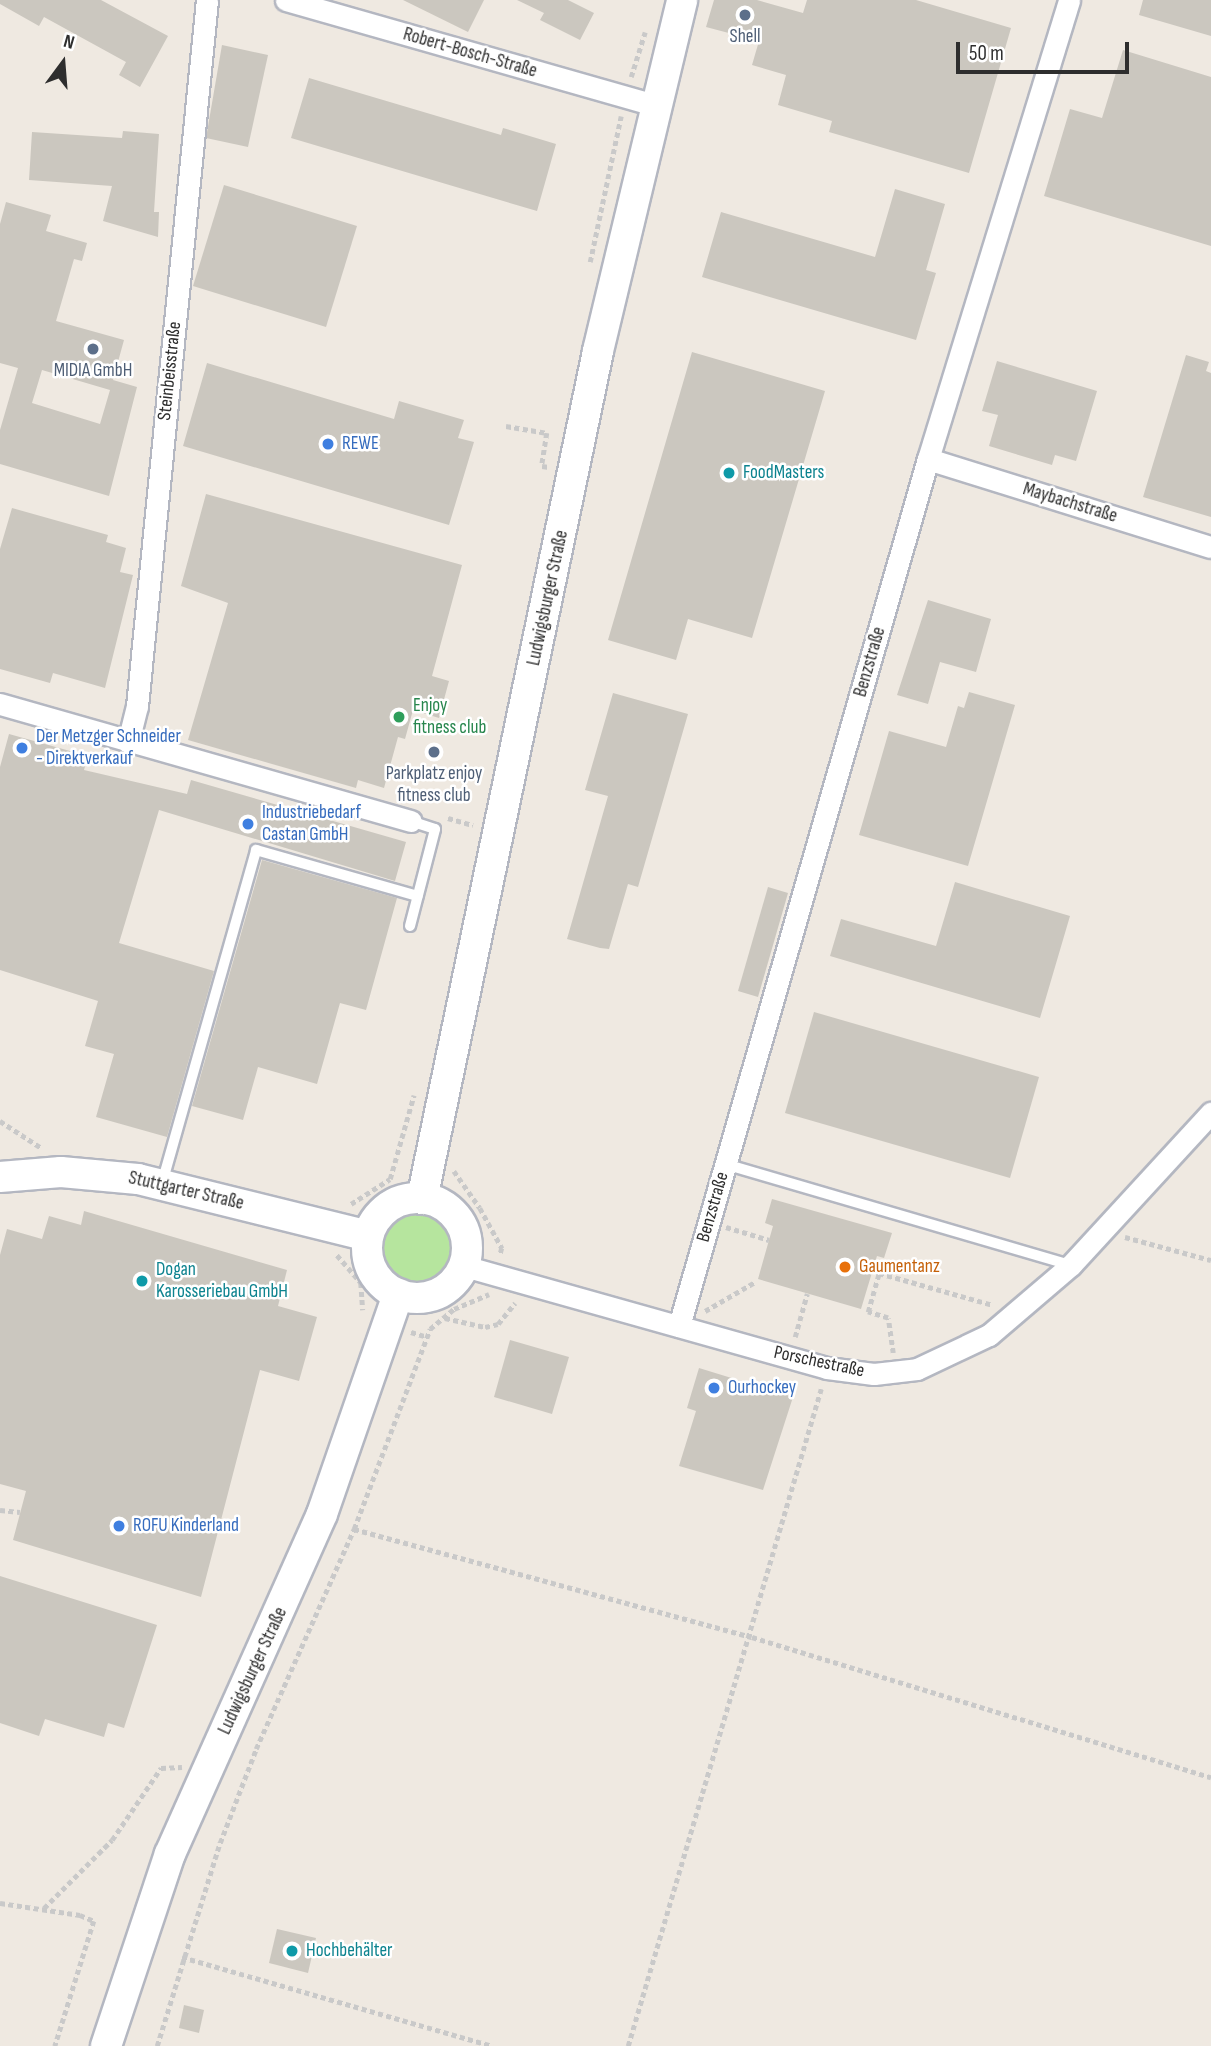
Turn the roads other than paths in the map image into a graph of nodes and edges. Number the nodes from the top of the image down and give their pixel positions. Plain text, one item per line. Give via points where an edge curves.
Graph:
1 (207, 0) edge
2 (286, 0) edge
3 (682, 0) edge
4 (1069, 0) edge
5 (654, 105) junction
6 (928, 459) junction
7 (1211, 547) edge
8 (0, 704) edge
9 (128, 742) junction
10 (411, 821) joint
11 (418, 896) junction
12 (410, 926) dead end
13 (1211, 1113) edge
14 (725, 1164) junction
15 (0, 1177) edge
16 (162, 1183) junction
17 (422, 1199) junction
18 (352, 1224) junction
19 (1071, 1265) junction
20 (464, 1266) junction
21 (398, 1294) junction
22 (679, 1326) junction
23 (106, 2046) edge

1 - 9 street, Steinbeisstraße via 137,706
2 - 5 street, Robert-Bosch-Straße
3 - 5 main road, Ludwigsburger Straße
4 - 6 street, Benzstraße
5 - 17 main road, Ludwigsburger Straße via 598,351
6 - 7 street, Maybachstraße
6 - 14 street, Benzstraße
8 - 9 street
9 - 10 street
10 - 11 lane via 435,829
11 - 12 lane
11 - 16 lane via 256,850
13 - 19 street, Porschestraße
14 - 19 lane
14 - 22 street, Benzstraße
15 - 16 main road, Stuttgarter Straße via 61,1172
16 - 18 main road, Stuttgarter Straße
17 - 18 main road via 392,1205
17 - 20 main road via 440,1204 460,1223 467,1249
18 - 21 main road via 375,1275
19 - 22 street, Porschestraße via 989,1335 950,1357 895,1372 827,1368
20 - 21 main road via 438,1293 422,1298
20 - 22 street, Porschestraße
21 - 23 main road, Ludwigsburger Straße via 322,1514 170,1854

